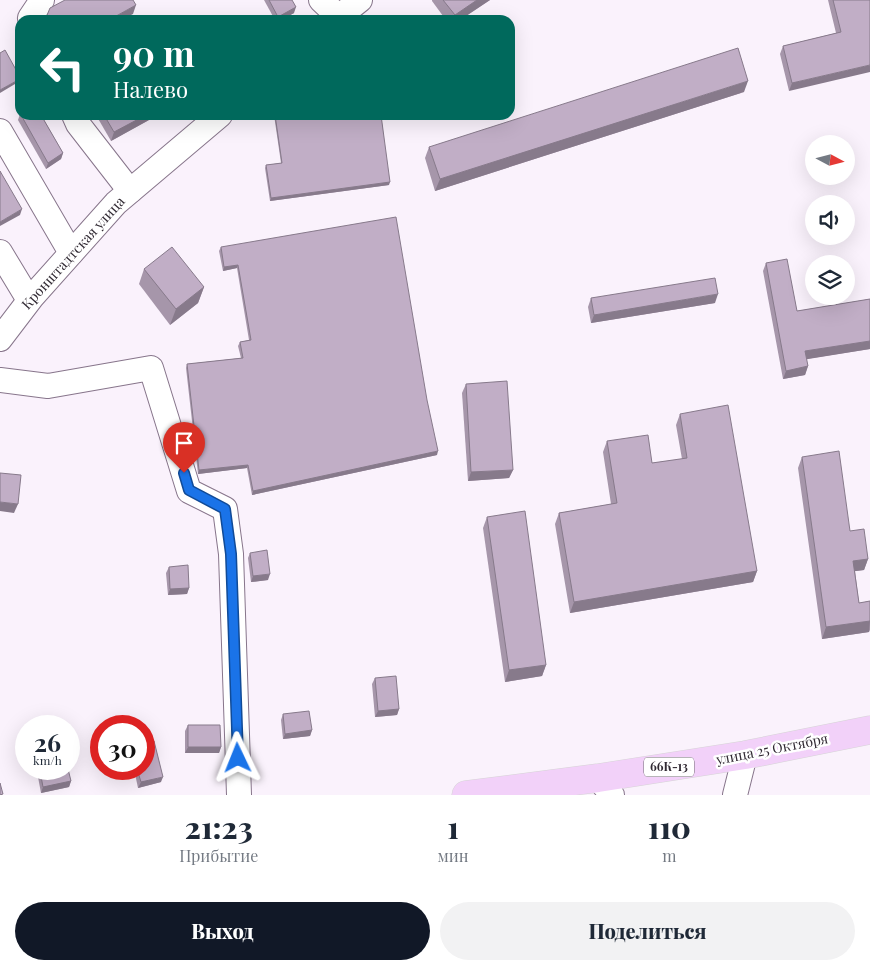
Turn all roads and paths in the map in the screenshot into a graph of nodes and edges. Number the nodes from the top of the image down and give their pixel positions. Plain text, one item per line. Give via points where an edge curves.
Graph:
1 (42, 0) edge
2 (321, 0) edge
3 (360, 0) edge
4 (32, 15) edge
5 (334, 15) edge
6 (341, 15) edge
7 (76, 120) edge
8 (214, 120) edge
9 (0, 132) edge
10 (130, 191) junction
11 (0, 252) edge
12 (71, 253) junction
13 (29, 300) junction
14 (0, 339) edge
15 (0, 380) edge
16 (870, 730) edge
17 (745, 754) junction
18 (605, 787) edge
19 (239, 795) edge
20 (466, 795) edge
21 (735, 795) edge

1 - 4 street
2 - 5 street
3 - 6 street
7 - 10 street
8 - 10 street, Кронштадтская улица
9 - 12 street
10 - 12 street, Кронштадтская улица
11 - 13 street
12 - 13 street, Кронштадтская улица
13 - 14 street, Кронштадтская улица
15 - 19 street via 48,386 151,368 189,490 225,509 231,554
16 - 17 main road, улица 25 Октября / 66К-13
17 - 18 main road, улица 25 Октября / 66К-13
17 - 21 street
18 - 20 main road, улица 25 Октября / 66К-13

